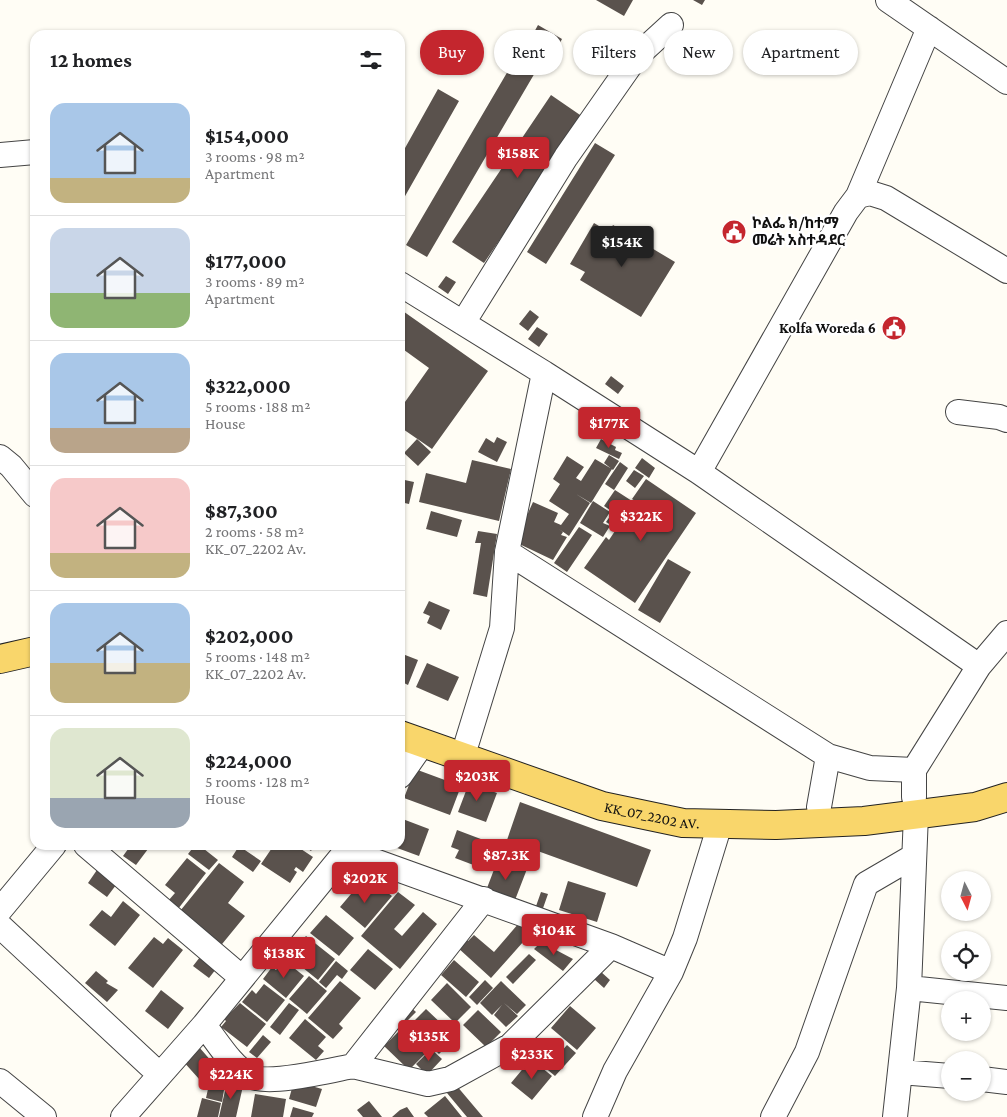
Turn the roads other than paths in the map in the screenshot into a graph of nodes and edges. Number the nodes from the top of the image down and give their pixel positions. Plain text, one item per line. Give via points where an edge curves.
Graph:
1 (888, 0) edge
2 (671, 25) dead end
3 (929, 28) junction
4 (1007, 82) edge
5 (30, 152) edge
6 (0, 155) edge
7 (858, 196) junction
8 (1007, 271) edge
9 (405, 287) edge
10 (463, 323) junction
11 (544, 373) junction
12 (958, 412) dead end
13 (1007, 420) edge
14 (0, 457) edge
15 (699, 472) junction
16 (30, 489) edge
17 (507, 552) junction
18 (1007, 632) edge
19 (30, 652) edge
20 (0, 659) edge
21 (30, 661) edge
22 (979, 666) junction
23 (0, 668) edge
24 (405, 721) edge
25 (412, 739) edge
26 (467, 742) junction
27 (828, 756) junction
28 (405, 761) edge
29 (914, 770) junction
30 (1007, 781) edge
31 (1007, 797) edge
32 (915, 806) junction
33 (819, 807) junction
34 (720, 824) junction
35 (50, 850) edge
36 (92, 850) edge
37 (347, 850) edge
38 (354, 850) edge
39 (914, 856) junction
40 (484, 899) junction
41 (0, 910) edge
42 (0, 926) edge
43 (611, 946) junction
44 (671, 972) junction
45 (241, 977) junction
46 (909, 988) junction
47 (1007, 998) edge
48 (204, 1025) junction
49 (353, 1066) junction
50 (900, 1072) junction
51 (159, 1074) junction
52 (941, 1075) edge
53 (991, 1081) edge
54 (1007, 1082) edge
55 (2, 1088) edge
56 (44, 1117) edge
57 (123, 1117) edge
58 (595, 1117) edge
59 (773, 1117) edge
60 (895, 1117) edge

1 - 3 street
2 - 10 street via 636,57 566,156
3 - 4 street
3 - 7 street
5 - 6 street
7 - 8 street via 870,193 886,198
7 - 15 street
9 - 10 street
10 - 11 street
11 - 15 street
11 - 17 street
12 - 13 street
14 - 16 street
15 - 22 street
17 - 26 street via 502,628
17 - 27 street
18 - 22 street
19 - 20 main road
21 - 23 main road
22 - 29 street
24 - 26 main road
25 - 28 street
25 - 34 main road, KK_07_2202 AV. via 602,806 683,823
26 - 33 main road via 614,791 688,806 780,810
27 - 29 street via 870,768
27 - 33 street
29 - 32 street
30 - 32 main road
31 - 32 main road via 975,806
32 - 33 main road
32 - 34 main road, KK_07_2202 AV. via 864,821
32 - 39 street
34 - 44 street via 685,938
35 - 41 street
36 - 45 street
37 - 45 street
38 - 40 street
39 - 46 street
39 - 59 street via 866,884 807,1052
40 - 43 street
40 - 49 street
42 - 51 street
43 - 44 street
43 - 49 street via 510,1046 450,1079 428,1084
44 - 58 street via 615,1071
45 - 48 street
46 - 47 street
46 - 50 street
48 - 49 street via 251,1077 264,1080 284,1078
48 - 51 street
50 - 52 street
50 - 60 street
51 - 57 street
53 - 54 street
55 - 56 street

